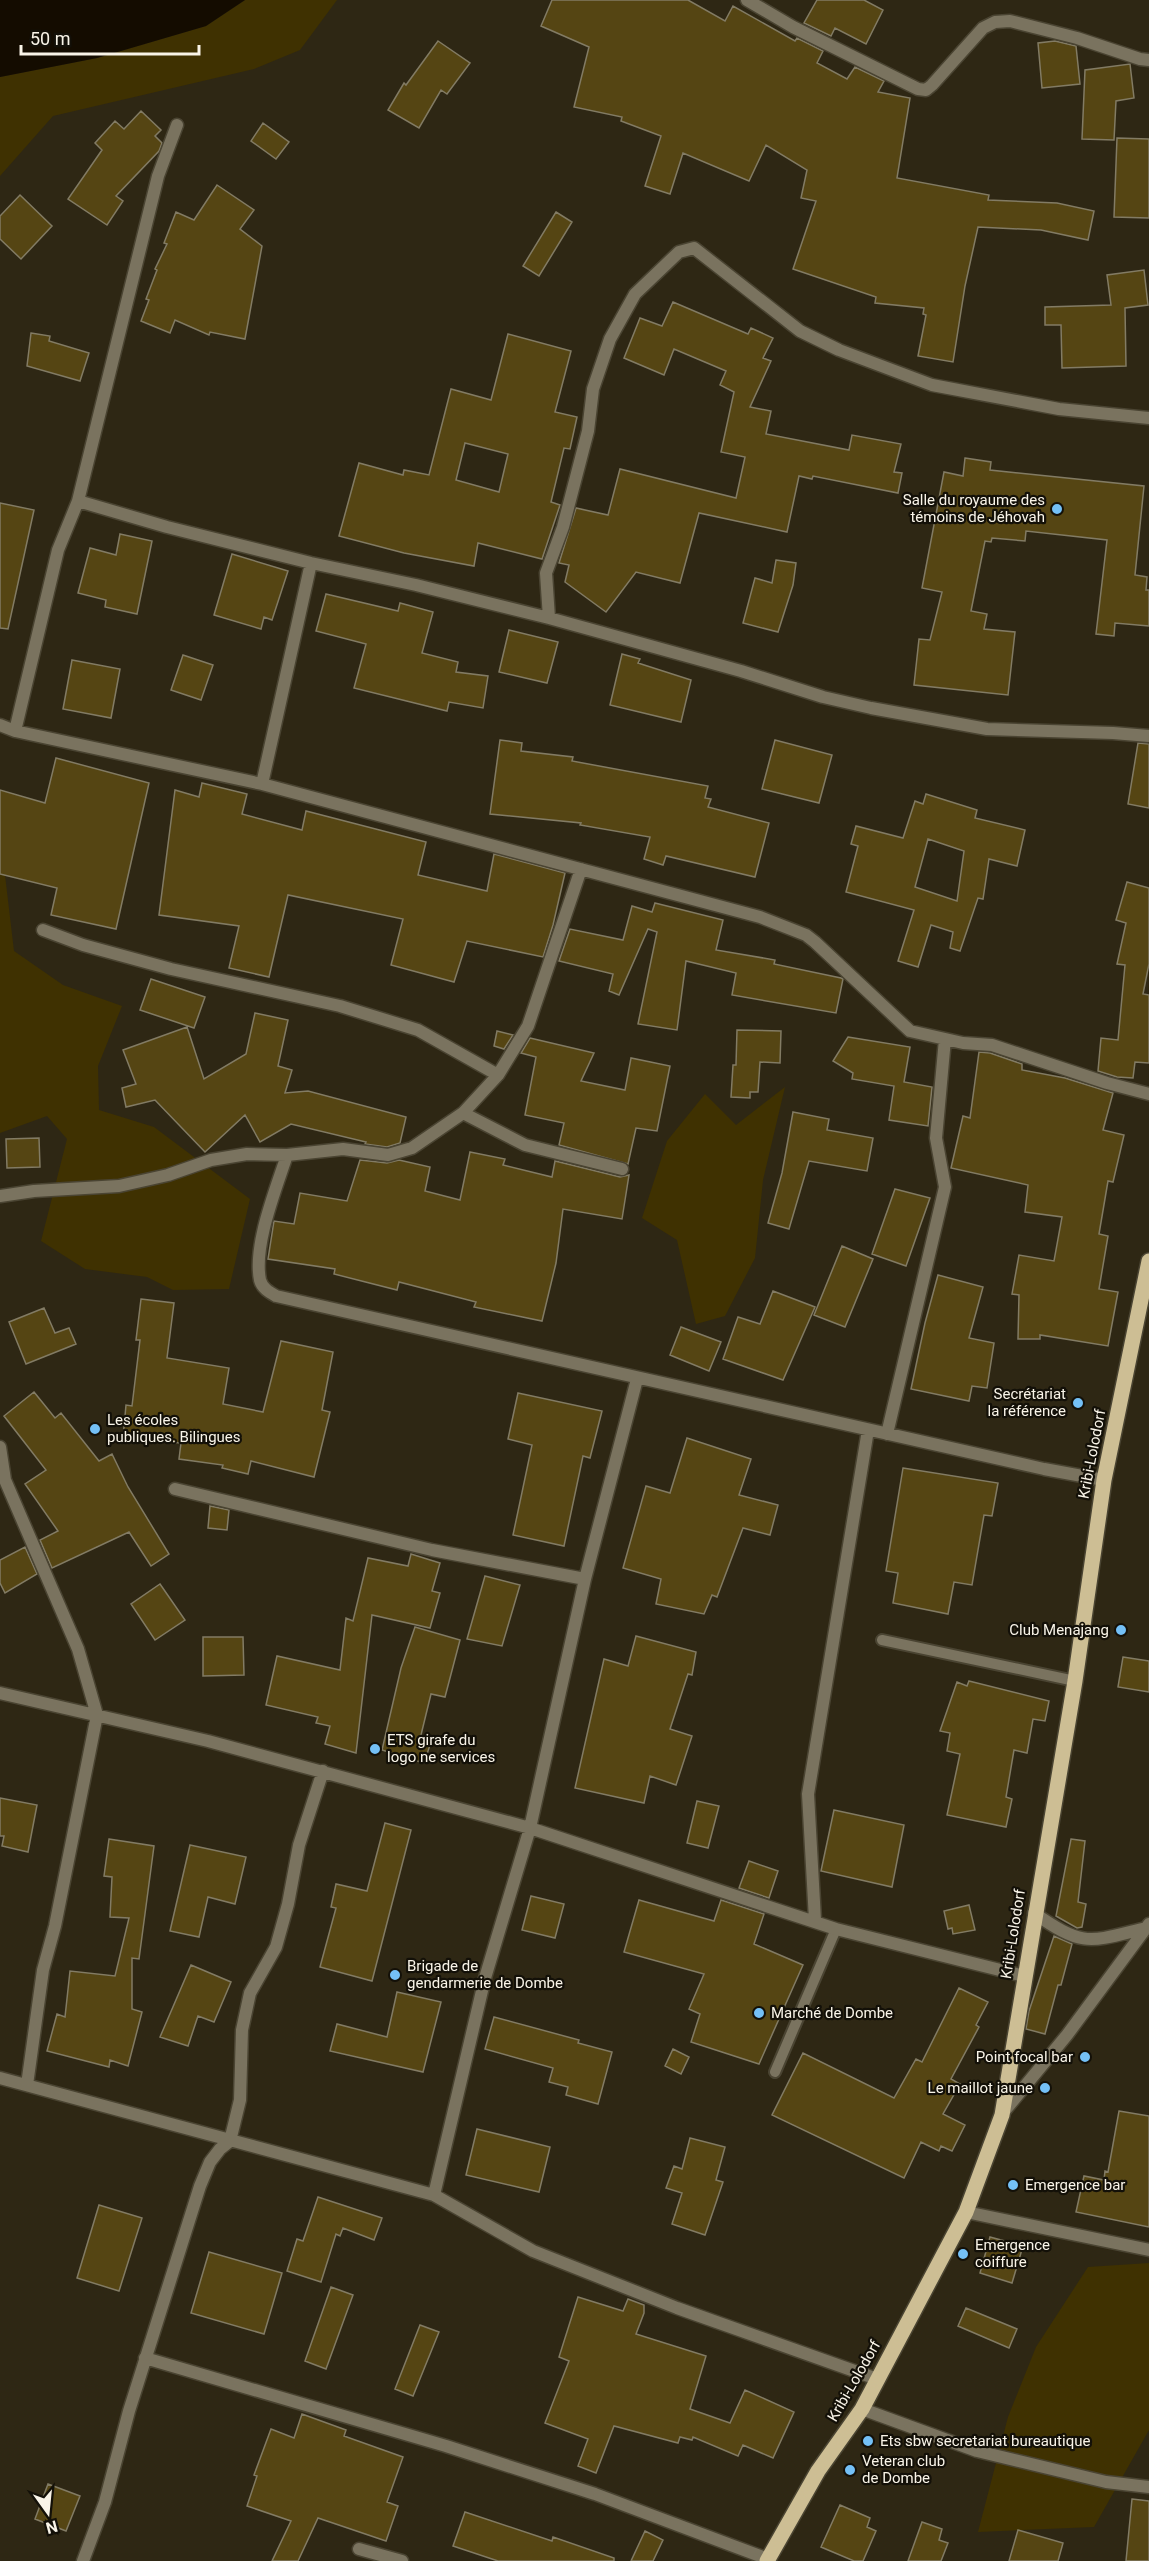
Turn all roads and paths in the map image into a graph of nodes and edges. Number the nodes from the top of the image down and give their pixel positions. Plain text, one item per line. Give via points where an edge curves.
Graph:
1 (747, 0) edge
2 (1149, 60) edge
3 (177, 125) dead end
4 (1149, 418) edge
5 (78, 501) junction
6 (311, 563) junction
7 (549, 618) junction
8 (0, 725) edge
9 (15, 731) junction
10 (1149, 736) edge
11 (262, 784) junction
12 (581, 869) junction
13 (43, 930) dead end
14 (945, 1039) junction
15 (498, 1075) junction
16 (1149, 1094) edge
17 (463, 1113) junction
18 (287, 1155) junction
19 (622, 1169) dead end
20 (0, 1196) edge
21 (1149, 1261) edge
22 (637, 1379) junction
23 (868, 1430) junction
24 (887, 1434) junction
25 (0, 1447) edge
26 (2, 1478) edge
27 (1104, 1480) junction
28 (175, 1489) dead end
29 (585, 1580) junction
30 (882, 1640) dead end
31 (1075, 1681) junction
32 (0, 1693) edge
33 (98, 1715) junction
34 (324, 1771) junction
35 (531, 1828) junction
36 (1034, 1913) junction
37 (815, 1920) junction
38 (1147, 1926) edge
39 (836, 1929) junction
40 (1024, 1976) junction
41 (775, 2072) dead end
42 (0, 2078) edge
43 (27, 2085) junction
44 (1002, 2115) junction
45 (230, 2141) junction
46 (434, 2195) junction
47 (966, 2212) junction
48 (1149, 2250) edge
49 (145, 2358) junction
50 (877, 2379) junction
51 (862, 2409) junction
52 (1149, 2487) edge
53 (359, 2549) dead end
54 (768, 2560) edge
55 (83, 2561) edge
56 (402, 2561) edge

1 - 2 street via 918,89 926,90 932,85 983,28 995,22 1022,23
3 - 5 street via 158,176
4 - 7 street via 1059,409 932,385 800,331 694,249 686,249 635,294 610,339 593,389 588,431 563,526 546,573
5 - 6 street
5 - 9 street via 58,550
6 - 7 street
6 - 11 street
7 - 10 street via 872,708 987,729
8 - 9 street
9 - 11 street
11 - 12 street
12 - 14 street via 760,917 806,935 901,1025
12 - 15 street via 528,1026
13 - 15 street via 171,969 340,1006 418,1030
14 - 16 street via 992,1045
14 - 24 street via 936,1138 945,1187
15 - 17 street
17 - 18 street via 412,1148 388,1155 343,1149
17 - 19 street via 525,1144
18 - 20 street via 247,1154 119,1185
18 - 22 street via 261,1236 260,1281 265,1290 276,1296
21 - 27 main road, Kribi-Lolodorf
22 - 23 street
22 - 29 street
23 - 24 street
23 - 37 street via 808,1794
24 - 27 street
25 - 26 street
26 - 33 street via 78,1649
27 - 31 main road, Kribi-Lolodorf
28 - 29 street via 432,1550
29 - 35 street
30 - 31 lane
31 - 36 main road, Kribi-Lolodorf
32 - 33 street
33 - 34 street
33 - 43 street via 43,1970
34 - 35 street
34 - 45 street via 299,1845 276,1947 250,1993 242,2030 240,2100
35 - 37 street
35 - 46 street via 485,1978
36 - 38 street via 1078,1939 1098,1939
36 - 40 main road, Kribi-Lolodorf
37 - 39 street
38 - 44 street via 1067,2036
39 - 40 street
39 - 41 lane
40 - 44 main road, Kribi-Lolodorf
42 - 43 street
43 - 45 street
44 - 47 main road, Kribi-Lolodorf
45 - 46 street
45 - 49 street via 210,2162 200,2186
46 - 50 street via 533,2251 677,2308
47 - 48 street
47 - 50 main road, Kribi-Lolodorf
49 - 54 street via 595,2494
49 - 55 street via 105,2502
50 - 51 main road, Kribi-Lolodorf
51 - 52 street via 977,2451 1106,2482
51 - 54 main road, Kribi-Lolodorf via 818,2471
53 - 56 street

